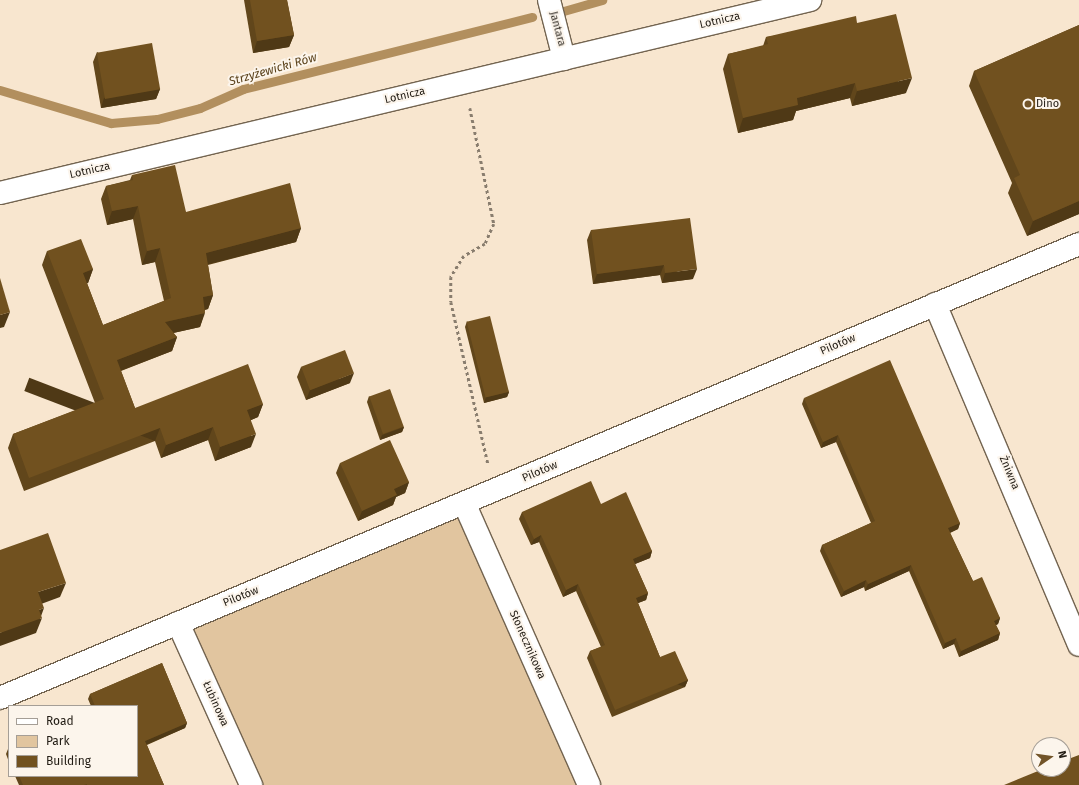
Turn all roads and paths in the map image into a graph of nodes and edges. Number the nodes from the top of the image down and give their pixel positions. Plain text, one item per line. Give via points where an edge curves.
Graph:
1 (549, 0) edge
2 (810, 0) edge
3 (564, 58) junction
4 (465, 82) junction
5 (0, 193) edge
6 (1079, 244) edge
7 (935, 304) junction
8 (494, 492) junction
9 (465, 505) junction
10 (178, 623) junction
11 (1079, 645) edge
12 (0, 698) edge
13 (251, 785) edge
14 (589, 785) edge

1 - 3 street, Jantara
2 - 3 street, Lotnicza
3 - 4 street, Lotnicza
4 - 5 street, Lotnicza
4 - 8 path via 494,224 485,244 464,256 451,277 452,302
6 - 7 street, Pilotów
7 - 8 street, Pilotów
7 - 11 street, Żniwna
8 - 9 street, Pilotów
9 - 10 street, Pilotów
9 - 14 street, Słonecznikowa
10 - 12 street, Pilotów
10 - 13 street, Łubinowa

